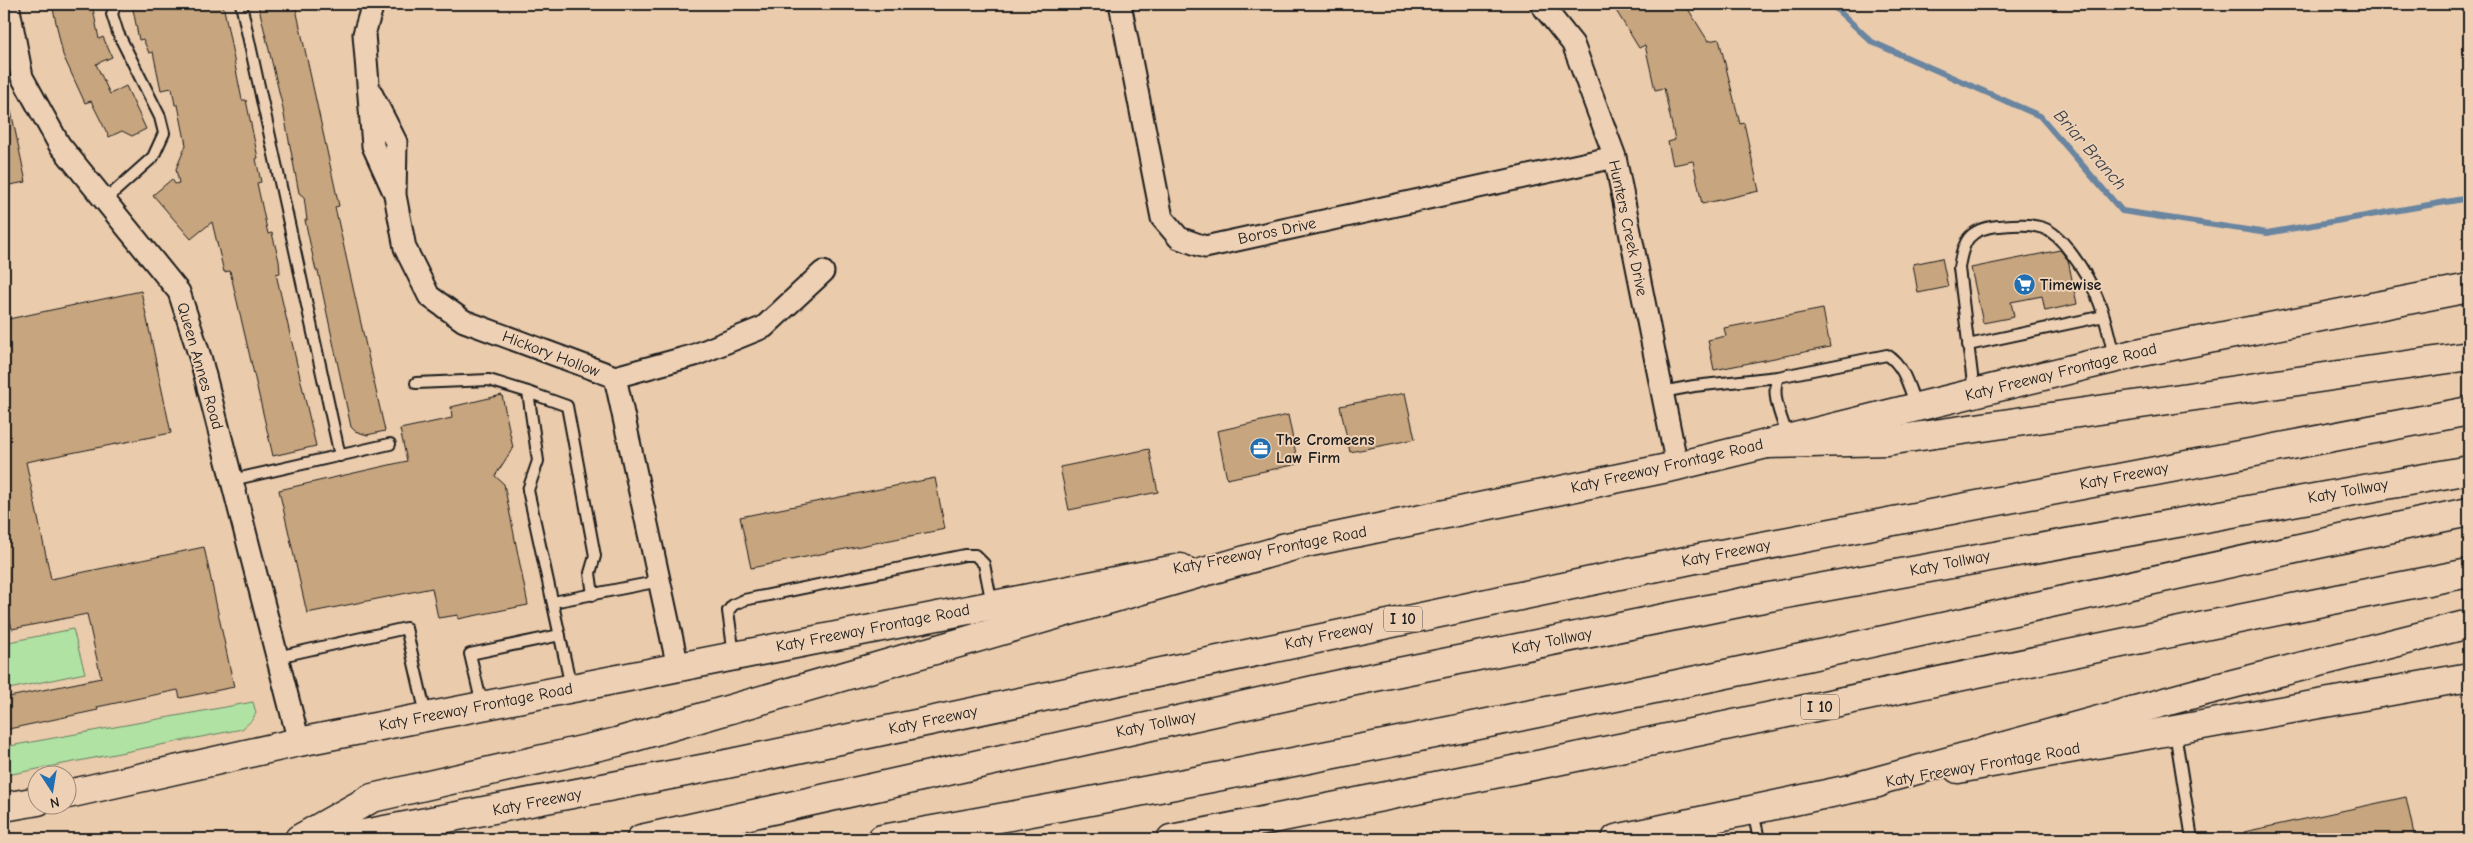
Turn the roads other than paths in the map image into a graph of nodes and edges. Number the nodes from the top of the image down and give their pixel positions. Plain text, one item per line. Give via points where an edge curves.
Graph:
1 (8, 4) edge
2 (116, 4) edge
3 (241, 4) edge
4 (373, 4) edge
5 (1120, 4) edge
6 (1542, 4) edge
7 (1615, 158) junction
8 (105, 200) junction
9 (823, 272) dead end
10 (2469, 288) edge
11 (2104, 316) junction
12 (1968, 345) junction
13 (2469, 356) edge
14 (2114, 358) junction
15 (615, 377) junction
16 (1778, 377) junction
17 (416, 383) dead end
18 (528, 392) junction
19 (1662, 392) junction
20 (1974, 393) junction
21 (1917, 407) junction
22 (2469, 411) edge
23 (1778, 441) junction
24 (390, 444) dead end
25 (340, 456) junction
26 (1677, 466) junction
27 (2469, 470) edge
28 (232, 480) junction
29 (2469, 512) edge
30 (1304, 544) junction
31 (2469, 573) edge
32 (660, 582) junction
33 (593, 595) junction
34 (553, 602) junction
35 (992, 605) junction
36 (2469, 624) edge
37 (560, 635) junction
38 (734, 656) junction
39 (277, 658) junction
40 (678, 667) junction
41 (2469, 677) edge
42 (571, 688) junction
43 (482, 706) junction
44 (426, 716) junction
45 (2175, 732) junction
46 (299, 742) junction
47 (1855, 787) junction
48 (78, 792) edge
49 (28, 803) edge
50 (4, 807) edge
51 (1753, 808) junction
52 (299, 839) edge
53 (338, 839) edge
54 (641, 839) edge
55 (882, 839) edge
56 (1171, 839) edge
57 (1616, 839) edge
58 (1759, 839) edge
59 (2192, 839) edge

1 - 8 street, Queen Annes Road via 22,78 59,144
2 - 8 lane via 112,14 118,33 160,117 164,133 153,157
3 - 25 lane
4 - 15 street, Hickory Hollow via 364,34 373,146 395,195 405,248 429,296 464,321
5 - 7 street, Boros Drive via 1162,218 1179,238 1205,247
6 - 7 street, Hunters Creek Drive via 1573,44
7 - 19 street, Hunters Creek Drive
8 - 28 street, Queen Annes Road via 179,292 201,360
9 - 15 street via 764,328 695,355
10 - 14 main road, Katy Freeway Frontage Road
11 - 12 lane
11 - 12 lane via 2088,274 2062,241 2043,228 2019,224 1987,228 1968,236 1958,268
11 - 14 lane
12 - 20 lane
13 - 23 main road via 1887,441
14 - 20 main road, Katy Freeway Frontage Road
15 - 32 street, Hickory Hollow
16 - 19 lane
16 - 21 lane via 1887,355 1896,360
16 - 23 lane via 1774,386
17 - 18 lane via 489,380
18 - 33 lane via 568,406 595,556 590,573
18 - 34 lane via 538,461 528,490
19 - 26 street, Hunters Creek Drive
20 - 21 main road, Katy Freeway Frontage Road
21 - 23 main road, Katy Freeway Frontage Road
22 - 53 main road, Katy Freeway / I 10 via 1685,561 722,765
23 - 26 main road, Katy Freeway Frontage Road
24 - 25 lane
25 - 28 lane
26 - 30 main road, Katy Freeway Frontage Road
27 - 54 main road, Katy Tollway via 1729,605 1350,682
28 - 39 street, Queen Annes Road
29 - 55 main road via 1537,713
30 - 35 main road, Katy Freeway Frontage Road
30 - 52 main road via 617,742 372,798
31 - 56 main road, I 10 via 2236,618 1710,730
32 - 33 lane
32 - 40 street, Hickory Hollow
33 - 34 lane
34 - 37 lane
35 - 38 main road, Katy Freeway Frontage Road
35 - 38 lane via 984,564 975,556 966,555 744,600 728,611
36 - 47 main road via 2201,692
37 - 42 lane
37 - 43 lane via 470,654
38 - 40 main road, Katy Freeway Frontage Road
39 - 44 lane via 406,628
39 - 46 street, Queen Annes Road
40 - 42 main road, Katy Freeway Frontage Road
41 - 45 main road, Katy Freeway Frontage Road
42 - 43 main road, Katy Freeway Frontage Road
43 - 44 main road, Katy Freeway Frontage Road
44 - 46 main road, Katy Freeway Frontage Road
45 - 47 main road, Katy Freeway Frontage Road
45 - 59 lane
46 - 48 main road, Katy Freeway Frontage Road
47 - 51 main road, Katy Freeway Frontage Road
49 - 50 main road
51 - 57 main road, Katy Freeway Frontage Road
51 - 58 lane

